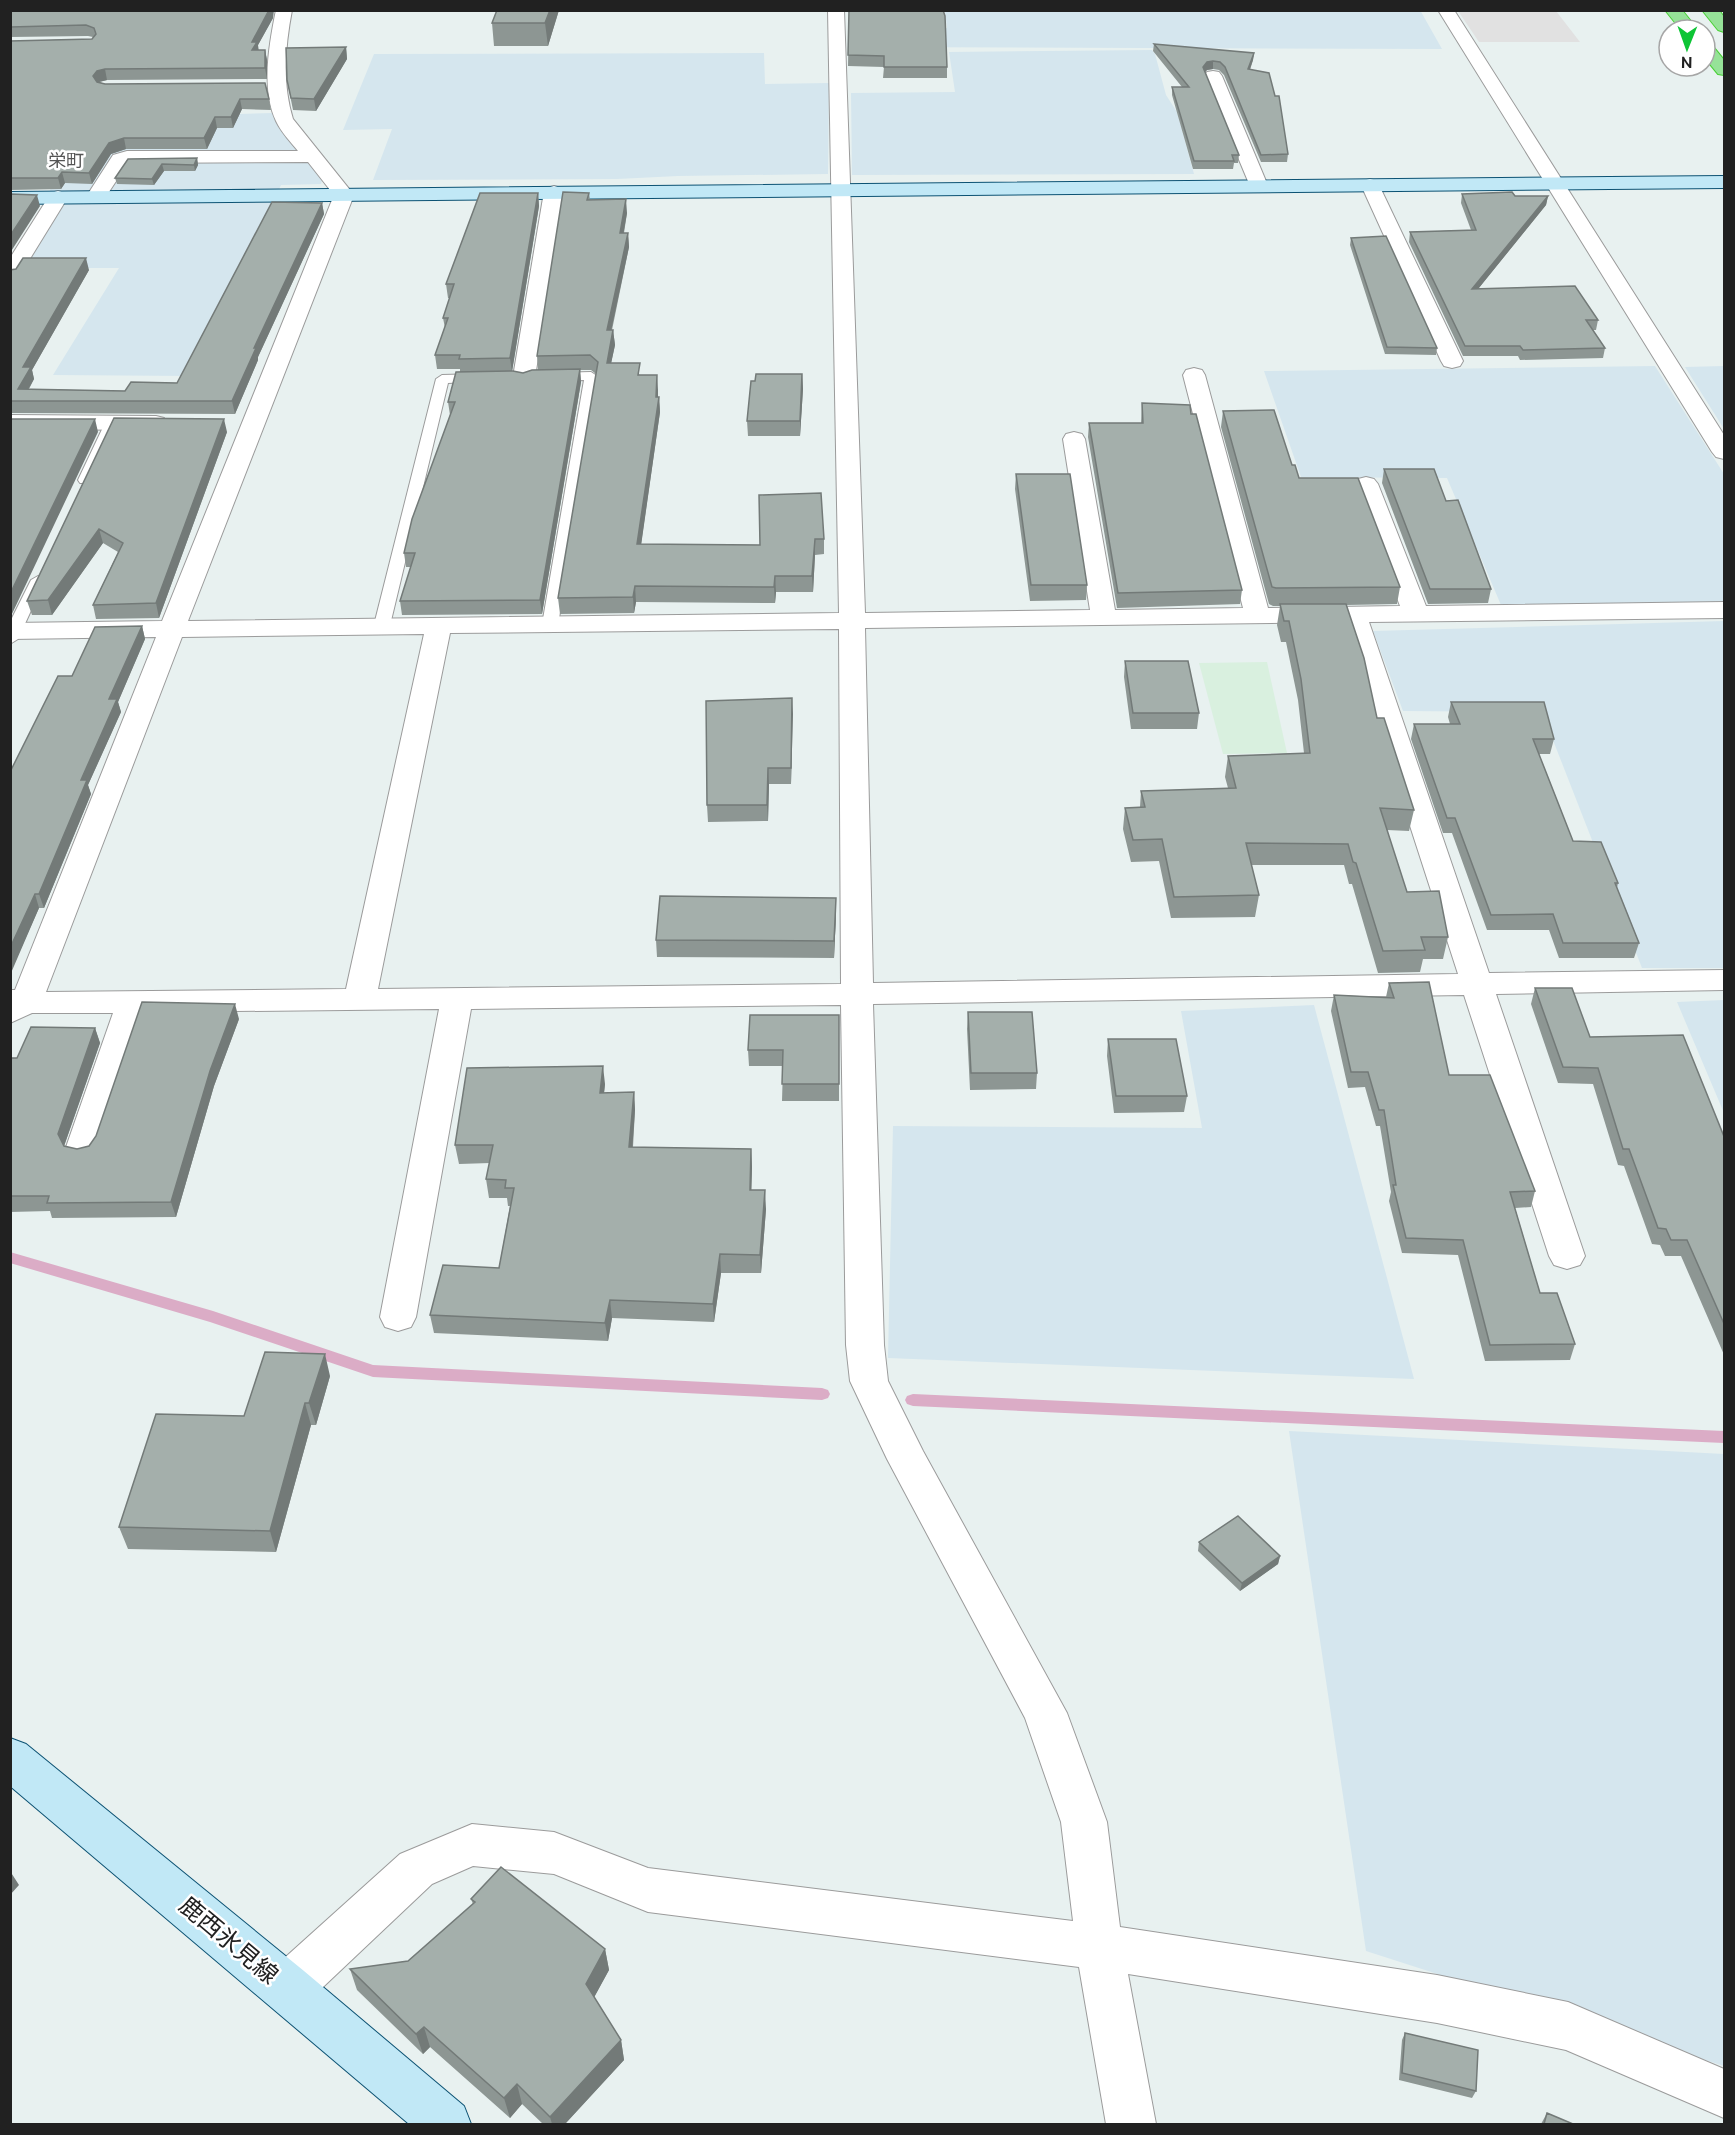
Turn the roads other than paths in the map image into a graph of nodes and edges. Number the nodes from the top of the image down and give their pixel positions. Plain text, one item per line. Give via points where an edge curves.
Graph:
1 (284, 10) edge
2 (836, 10) edge
3 (1446, 10) edge
4 (1710, 10) edge
5 (1725, 27) edge
6 (1213, 76) edge
7 (255, 86) edge
8 (278, 86) junction
9 (315, 156) junction
10 (1725, 182) edge
11 (1553, 183) junction
12 (1370, 185) junction
13 (1259, 186) junction
14 (840, 190) junction
15 (554, 192) junction
16 (344, 195) junction
17 (96, 196) junction
18 (58, 197) junction
19 (10, 198) edge
20 (10, 275) edge
21 (1452, 362) dead end
22 (1194, 375) dead end
23 (518, 377) joint
24 (489, 378) edge
25 (10, 422) edge
26 (112, 423) junction
27 (181, 423) edge
28 (1074, 439) dead end
29 (1725, 452) edge
30 (1366, 484) dead end
31 (78, 495) edge
32 (44, 568) edge
33 (1725, 610) edge
34 (1416, 614) junction
35 (1354, 615) junction
36 (1258, 616) junction
37 (1104, 618) junction
38 (852, 622) junction
39 (382, 625) junction
40 (439, 625) junction
41 (550, 625) junction
42 (174, 628) junction
43 (12, 634) edge
44 (1725, 980) edge
45 (1477, 985) junction
46 (857, 994) junction
47 (457, 998) junction
48 (360, 999) junction
49 (133, 1002) junction
50 (16, 1005) edge
51 (82, 1150) edge
52 (1567, 1256) dead end
53 (398, 1317) dead end
54 (10, 1758) edge
55 (1099, 1947) junction
56 (287, 1988) junction
57 (1725, 2094) edge
58 (446, 2124) edge
59 (1131, 2124) edge

1 - 8 street
2 - 14 street
3 - 11 street
4 - 5 highway
6 - 13 street
7 - 8 street
8 - 9 street via 282,116
9 - 16 street
9 - 17 street via 127,157 120,159
10 - 11 street
11 - 12 street
11 - 29 street
12 - 13 street
12 - 21 street
13 - 14 street
14 - 15 street
14 - 38 street
15 - 16 street
15 - 23 street
16 - 17 street
16 - 42 street via 239,423
17 - 18 street
18 - 19 street
18 - 20 street
22 - 36 street
23 - 41 lane via 591,376
24 - 39 lane via 442,379
25 - 26 street
26 - 27 street
26 - 31 lane
28 - 37 street
30 - 34 street
32 - 43 lane
33 - 34 street
34 - 35 street
35 - 36 street
35 - 45 street
36 - 37 street
37 - 38 street
38 - 41 street
38 - 46 street
39 - 40 street
39 - 42 street
40 - 41 street
40 - 48 street
42 - 43 street
42 - 50 street
44 - 45 street
45 - 46 street
45 - 52 street
46 - 47 street
46 - 55 street via 868,1381 1045,1713 1084,1822
47 - 48 street
47 - 53 street
48 - 49 street
49 - 50 street
49 - 51 street
54 - 56 street, 鹿西氷見線
55 - 56 street via 648,1890 555,1853 471,1845 416,1869
55 - 57 street via 1437,1999 1568,2026
55 - 59 street
56 - 58 street, 鹿西氷見線

